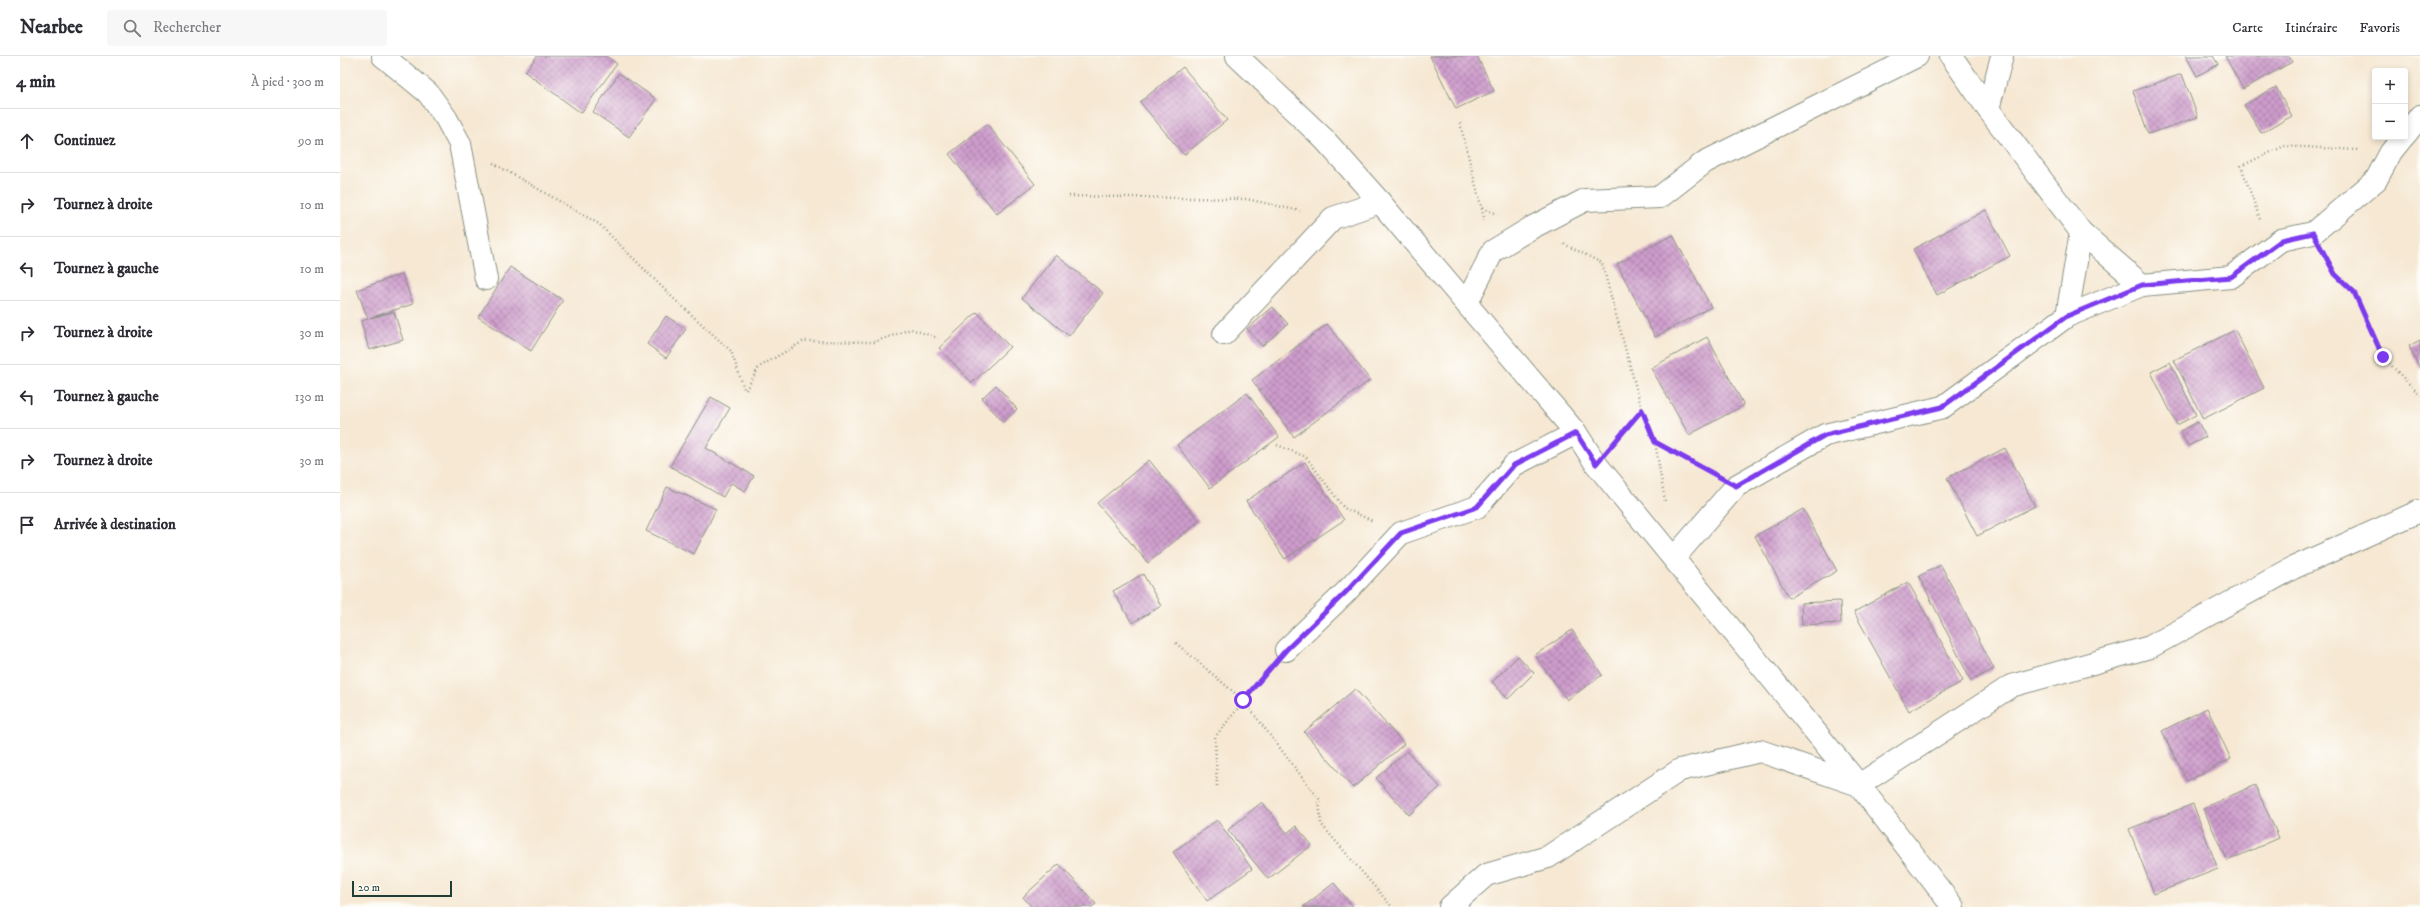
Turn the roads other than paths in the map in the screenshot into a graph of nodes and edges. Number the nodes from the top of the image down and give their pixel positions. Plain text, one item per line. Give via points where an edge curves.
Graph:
1 (383, 56) edge
2 (1237, 56) edge
3 (1917, 56) edge
4 (1951, 56) edge
5 (2002, 56) edge
6 (1988, 109) junction
7 (2420, 116) edge
8 (2400, 141) edge
9 (1380, 202) junction
10 (2081, 232) junction
11 (486, 279) dead end
12 (2142, 285) junction
13 (1467, 302) junction
14 (2067, 316) junction
15 (1224, 334) dead end
16 (1576, 433) junction
17 (2420, 511) edge
18 (1674, 558) junction
19 (1286, 650) road end
20 (1859, 786) junction
21 (1450, 907) edge
22 (1953, 907) edge

1 - 11 street via 428,93 460,144
2 - 9 street via 1324,139
3 - 13 street via 1705,162 1660,197 1585,200 1531,228 1493,252
4 - 6 street
5 - 6 street
6 - 10 street
7 - 8 street
8 - 12 street via 2376,180 2313,233 2282,240 2231,277
9 - 13 street
9 - 15 street via 1333,218
10 - 12 street
10 - 14 street
12 - 14 street
13 - 16 street
14 - 18 street via 1942,407 1825,435 1736,486
16 - 18 street via 1596,464
16 - 19 street via 1514,465 1477,507 1401,533 1346,592
17 - 20 street via 2293,568 2150,647 2011,686
18 - 20 street
20 - 21 street via 1760,751 1680,770 1548,857 1486,875
20 - 22 street

